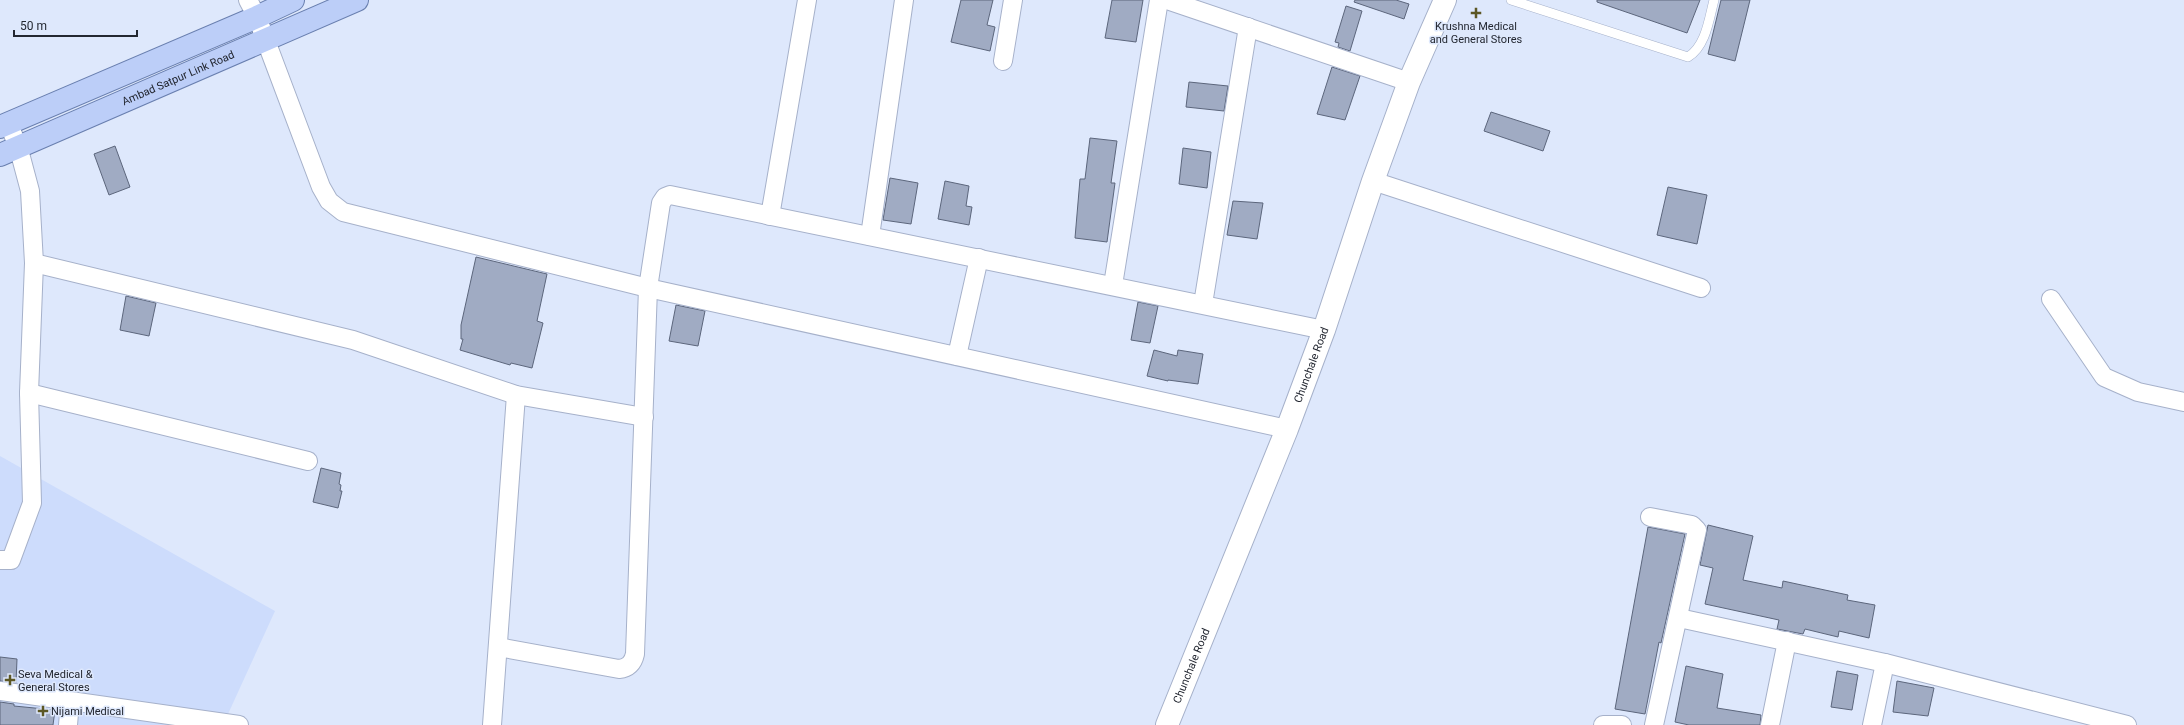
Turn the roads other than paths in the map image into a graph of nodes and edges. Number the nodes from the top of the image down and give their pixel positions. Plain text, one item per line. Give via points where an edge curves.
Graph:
1 (293, 0) edge
2 (357, 0) edge
3 (807, 0) edge
4 (904, 0) edge
5 (1013, 0) edge
6 (1160, 0) edge
7 (1167, 0) edge
8 (1445, 0) edge
9 (1511, 0) edge
10 (1714, 0) edge
11 (252, 9) edge
12 (1248, 28) junction
13 (266, 41) junction
14 (1003, 61) dead end
15 (1409, 82) junction
16 (4, 125) edge
17 (9, 150) edge
18 (1373, 181) junction
19 (770, 216) junction
20 (870, 236) junction
21 (979, 258) junction
22 (34, 263) junction
23 (1113, 285) junction
24 (648, 288) junction
25 (1701, 288) dead end
26 (2051, 299) dead end
27 (1203, 304) junction
28 (1324, 330) junction
29 (958, 356) junction
30 (29, 392) junction
31 (516, 396) junction
32 (2184, 402) edge
33 (644, 417) junction
34 (1287, 429) junction
35 (308, 461) dead end
36 (1650, 517) dead end
37 (0, 560) edge
38 (1679, 618) junction
39 (1787, 641) junction
40 (498, 647) junction
41 (1885, 663) junction
42 (0, 691) edge
43 (70, 702) junction
44 (68, 725) edge
45 (239, 725) edge
46 (492, 725) edge
47 (1167, 725) edge
48 (1603, 725) edge
49 (1622, 725) edge
50 (1654, 725) edge
51 (1770, 725) edge
52 (1872, 725) edge
53 (2127, 725) edge

1 - 11 main road
2 - 13 main road, Ambad Satpur Link Road
3 - 19 street
4 - 20 street
5 - 14 street
6 - 23 street
7 - 12 street
8 - 15 street, Chunchale Road
9 - 10 lane via 1688,57 1693,54 1704,36
11 - 13 street
11 - 16 main road
12 - 15 street
12 - 27 street
13 - 17 main road, Ambad Satpur Link Road
13 - 24 street via 321,187 339,209
15 - 18 street, Chunchale Road
16 - 17 street
17 - 22 street via 30,191
18 - 25 street
18 - 28 street, Chunchale Road
19 - 20 street
19 - 24 street via 670,195 666,197 661,203
20 - 21 street
21 - 23 street
21 - 29 street
22 - 30 street
22 - 31 street via 353,340
23 - 27 street
24 - 29 street
24 - 33 street
26 - 32 street via 2104,377 2138,392
27 - 28 street
28 - 34 street, Chunchale Road
29 - 34 street
30 - 35 street
30 - 37 street via 32,503 11,560
31 - 33 street
31 - 40 street
33 - 40 street via 634,661 624,669 618,669
34 - 47 street, Chunchale Road
36 - 38 street via 1692,525 1697,530
38 - 39 street
38 - 50 street
39 - 41 street
39 - 51 street
40 - 46 street
41 - 52 street
41 - 53 street
42 - 43 street
43 - 44 street
43 - 45 street
48 - 49 street

